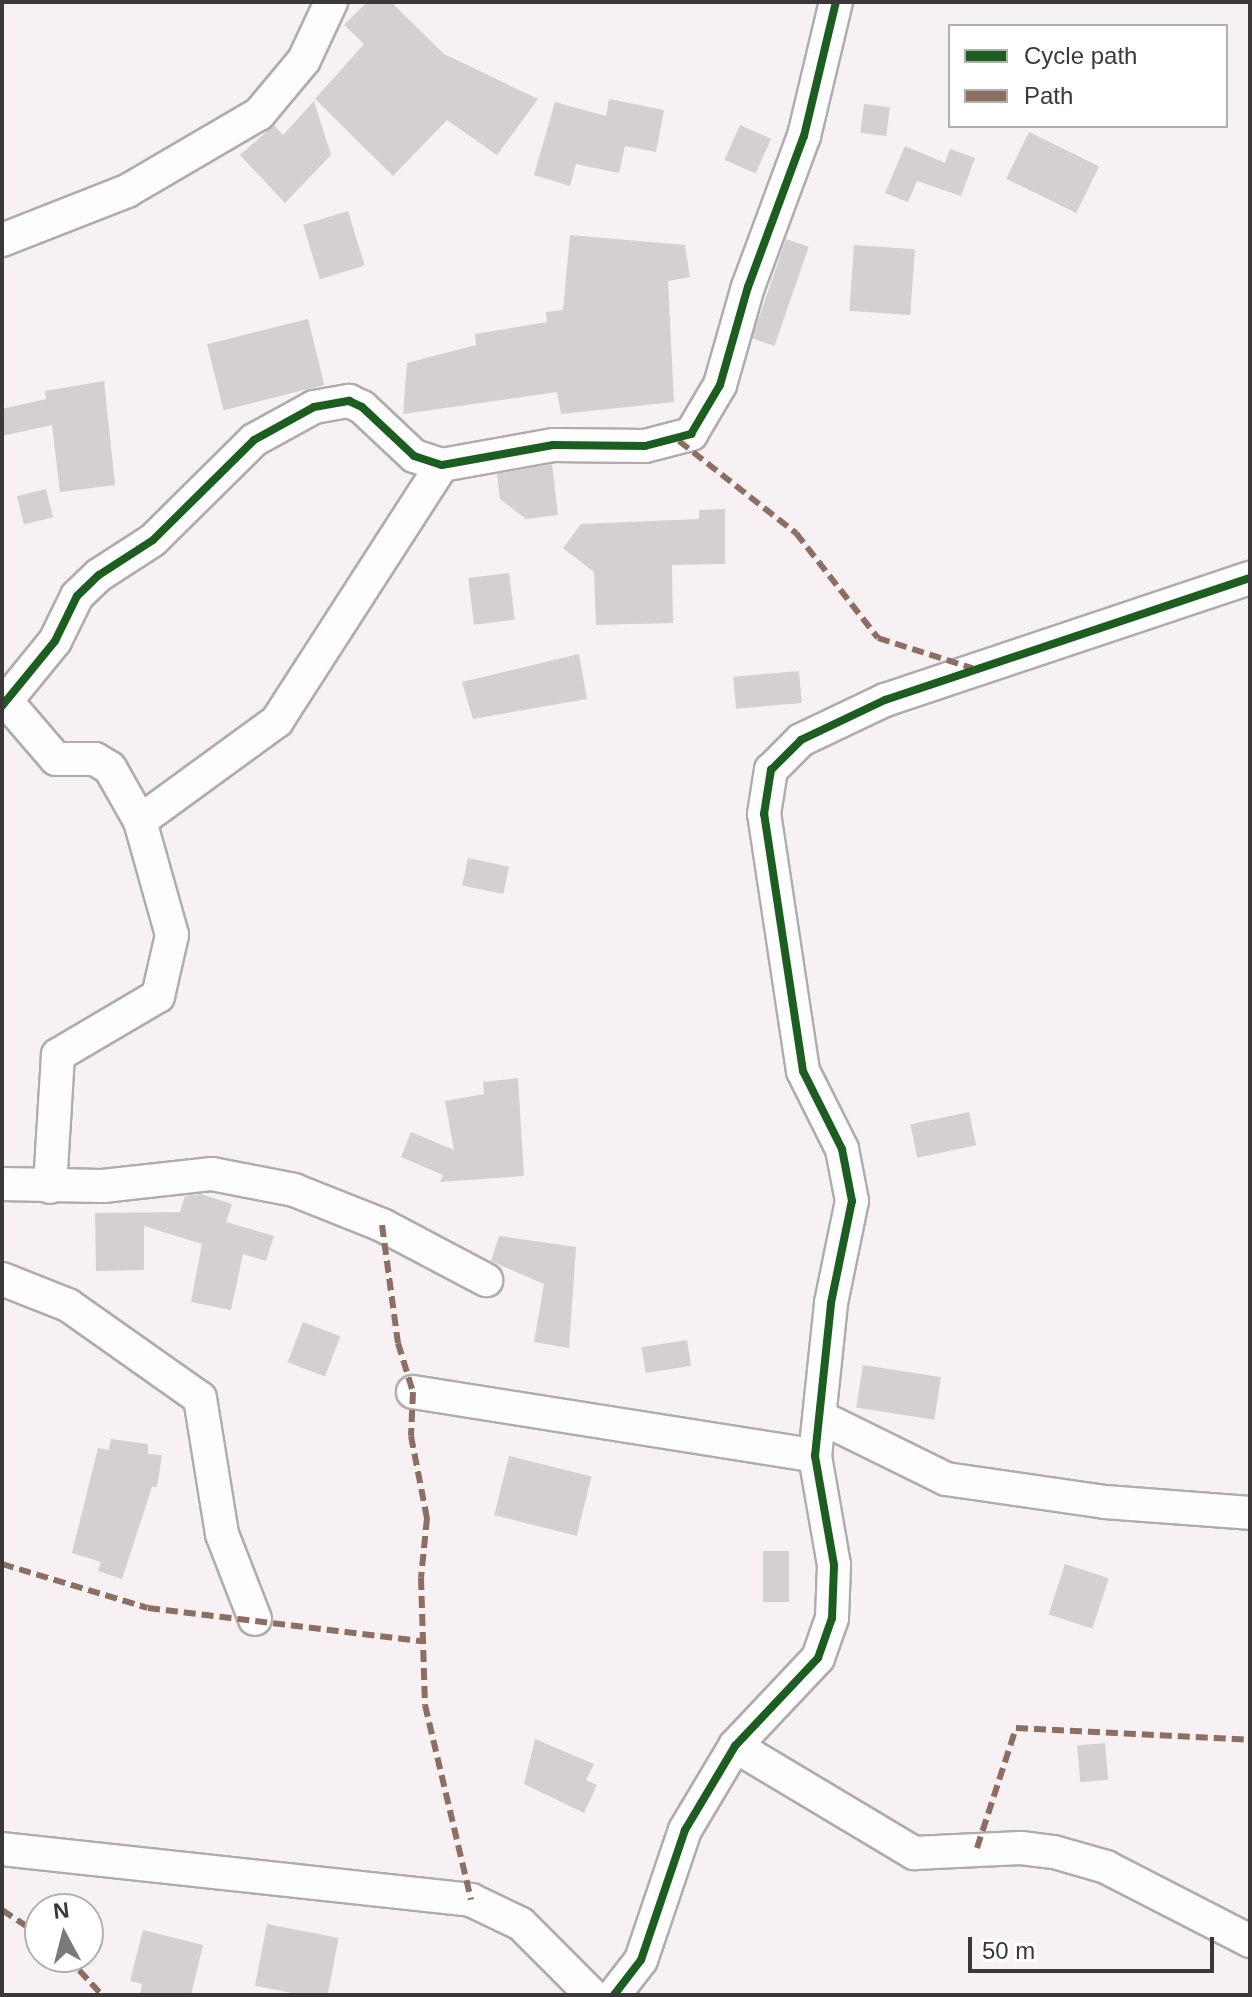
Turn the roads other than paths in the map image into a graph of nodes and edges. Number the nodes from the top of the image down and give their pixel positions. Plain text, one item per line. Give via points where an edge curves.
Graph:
1 (331, 2) edge
2 (836, 2) edge
3 (2, 240) edge
4 (442, 465) junction
5 (1250, 578) edge
6 (4, 704) edge
7 (140, 821) junction
8 (2, 1184) edge
9 (50, 1187) junction
10 (2, 1279) edge
11 (486, 1280) dead end
12 (413, 1392) dead end
13 (820, 1417) junction
14 (815, 1456) junction
15 (1250, 1513) edge
16 (255, 1619) dead end
17 (735, 1746) junction
18 (2, 1849) edge
19 (1250, 1941) edge
20 (592, 1995) edge
21 (614, 1995) edge

1 - 3 street via 304,60 259,114 127,191
2 - 4 street via 804,136 702,424 679,441 656,445 553,445
4 - 6 street via 414,456 349,401 314,407 254,440 153,540 77,596 55,641
4 - 7 street via 277,721
5 - 13 street via 885,700 801,740 771,770 764,814 803,1071 842,1149 852,1201 831,1303
6 - 7 street via 56,759 103,762
7 - 9 street via 167,899 170,967 158,996 58,1055
8 - 9 street
9 - 11 street via 212,1174 294,1190 382,1225
10 - 16 street via 68,1305 200,1398 222,1534
12 - 14 street
13 - 14 street
13 - 15 street via 946,1479 1105,1502
14 - 17 street via 834,1565 832,1618 818,1658
17 - 19 street via 914,1853 1021,1848 1054,1852 1106,1867
17 - 21 street via 685,1830 641,1960
18 - 20 street via 471,1900 521,1924

